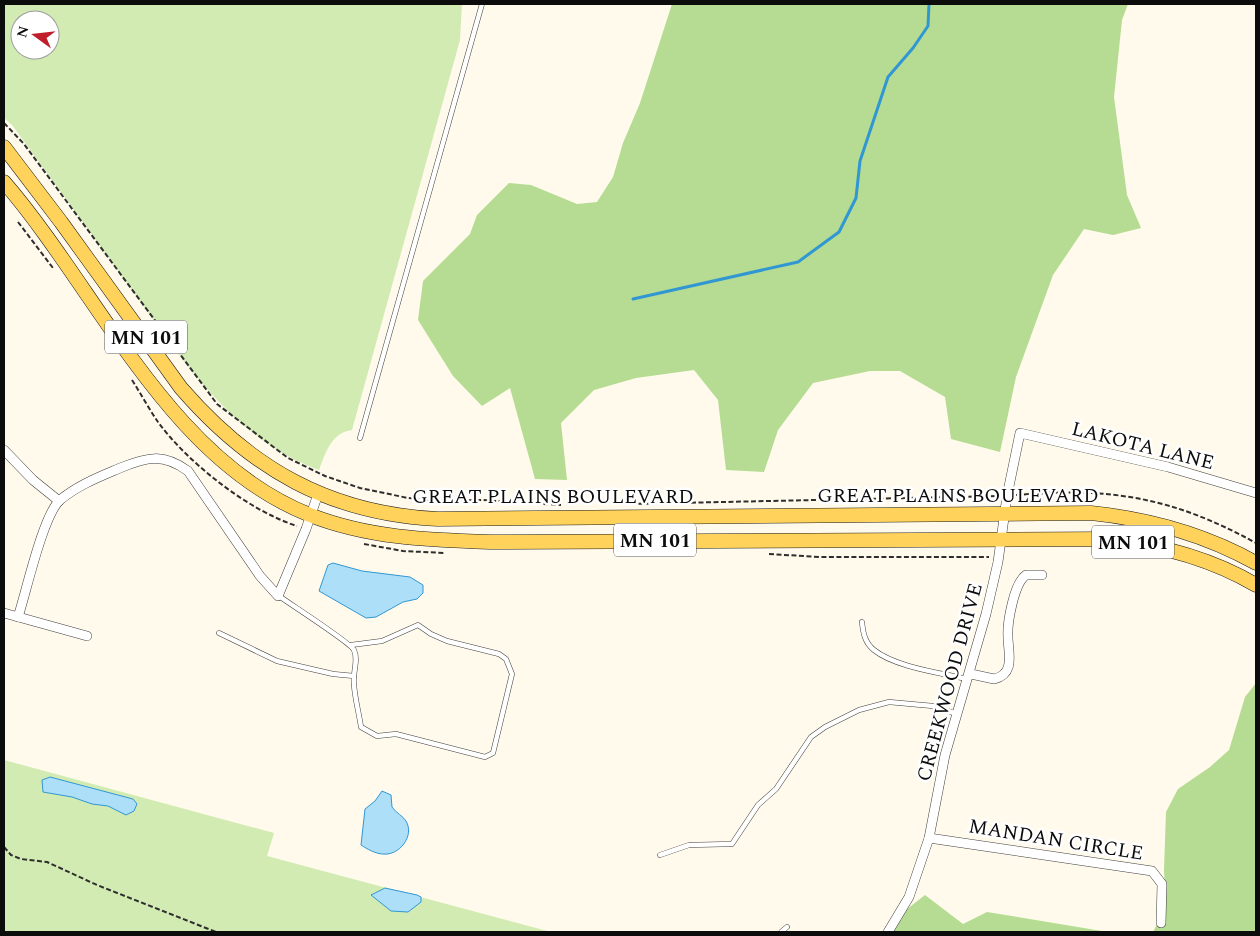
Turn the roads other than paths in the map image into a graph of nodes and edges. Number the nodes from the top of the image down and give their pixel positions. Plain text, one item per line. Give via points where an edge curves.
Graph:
1 (482, 4) edge
2 (4, 147) edge
3 (4, 182) edge
4 (1020, 433) joint
5 (360, 438) dead end
6 (4, 450) edge
7 (318, 494) junction
8 (1256, 494) edge
9 (58, 501) junction
10 (1005, 513) junction
11 (309, 522) junction
12 (1001, 538) junction
13 (1256, 563) edge
14 (1042, 575) dead end
15 (1256, 585) edge
16 (278, 596) junction
17 (4, 613) edge
18 (18, 618) junction
19 (862, 622) dead end
20 (219, 633) dead end
21 (87, 636) dead end
22 (352, 645) junction
23 (354, 676) junction
24 (970, 676) junction
25 (958, 714) junction
26 (929, 838) junction
27 (660, 855) dead end
28 (1161, 923) dead end
29 (787, 927) dead end
30 (781, 932) edge
31 (888, 932) edge

1 - 5 lane
2 - 7 main road, GREAT PLAINS BOULEVARD / MN 101 via 181,388 255,458
3 - 11 main road, MN 101 via 156,390 186,426 206,447
4 - 8 street, LAKOTA LANE via 1168,467
4 - 10 street, CREEKWOOD DRIVE
6 - 9 street
7 - 10 main road, GREAT PLAINS BOULEVARD / MN 101 via 378,512 438,519
7 - 11 street
9 - 16 street via 83,484 144,458 160,458 174,463 193,477 260,576
9 - 18 street via 46,525
10 - 12 street, CREEKWOOD DRIVE
10 - 13 main road, GREAT PLAINS BOULEVARD / MN 101 via 1091,513 1151,521 1210,540
11 - 12 main road, MN 101 via 374,534 440,540
11 - 16 street
12 - 15 main road, MN 101 via 1091,538 1151,545 1216,565
12 - 24 street, CREEKWOOD DRIVE
14 - 24 street via 1026,575 1018,583 1008,622 1010,661 1006,671 994,679
16 - 22 lane
17 - 18 street
18 - 21 street
19 - 24 lane via 863,636 873,650 894,660
20 - 23 lane via 277,661
22 - 23 lane via 356,660
22 - 23 lane via 382,641 418,626 448,641 499,654 506,659 512,674 493,753 485,757 396,734 377,736 370,733 361,727
24 - 25 street, CREEKWOOD DRIVE
25 - 26 street, CREEKWOOD DRIVE via 945,755
25 - 27 lane via 934,706 898,702 859,710 811,738 776,789 758,804 732,844 690,845
26 - 28 street, MANDAN CIRCLE via 1152,872 1162,884
26 - 31 street, CREEKWOOD DRIVE via 910,897
29 - 30 lane

